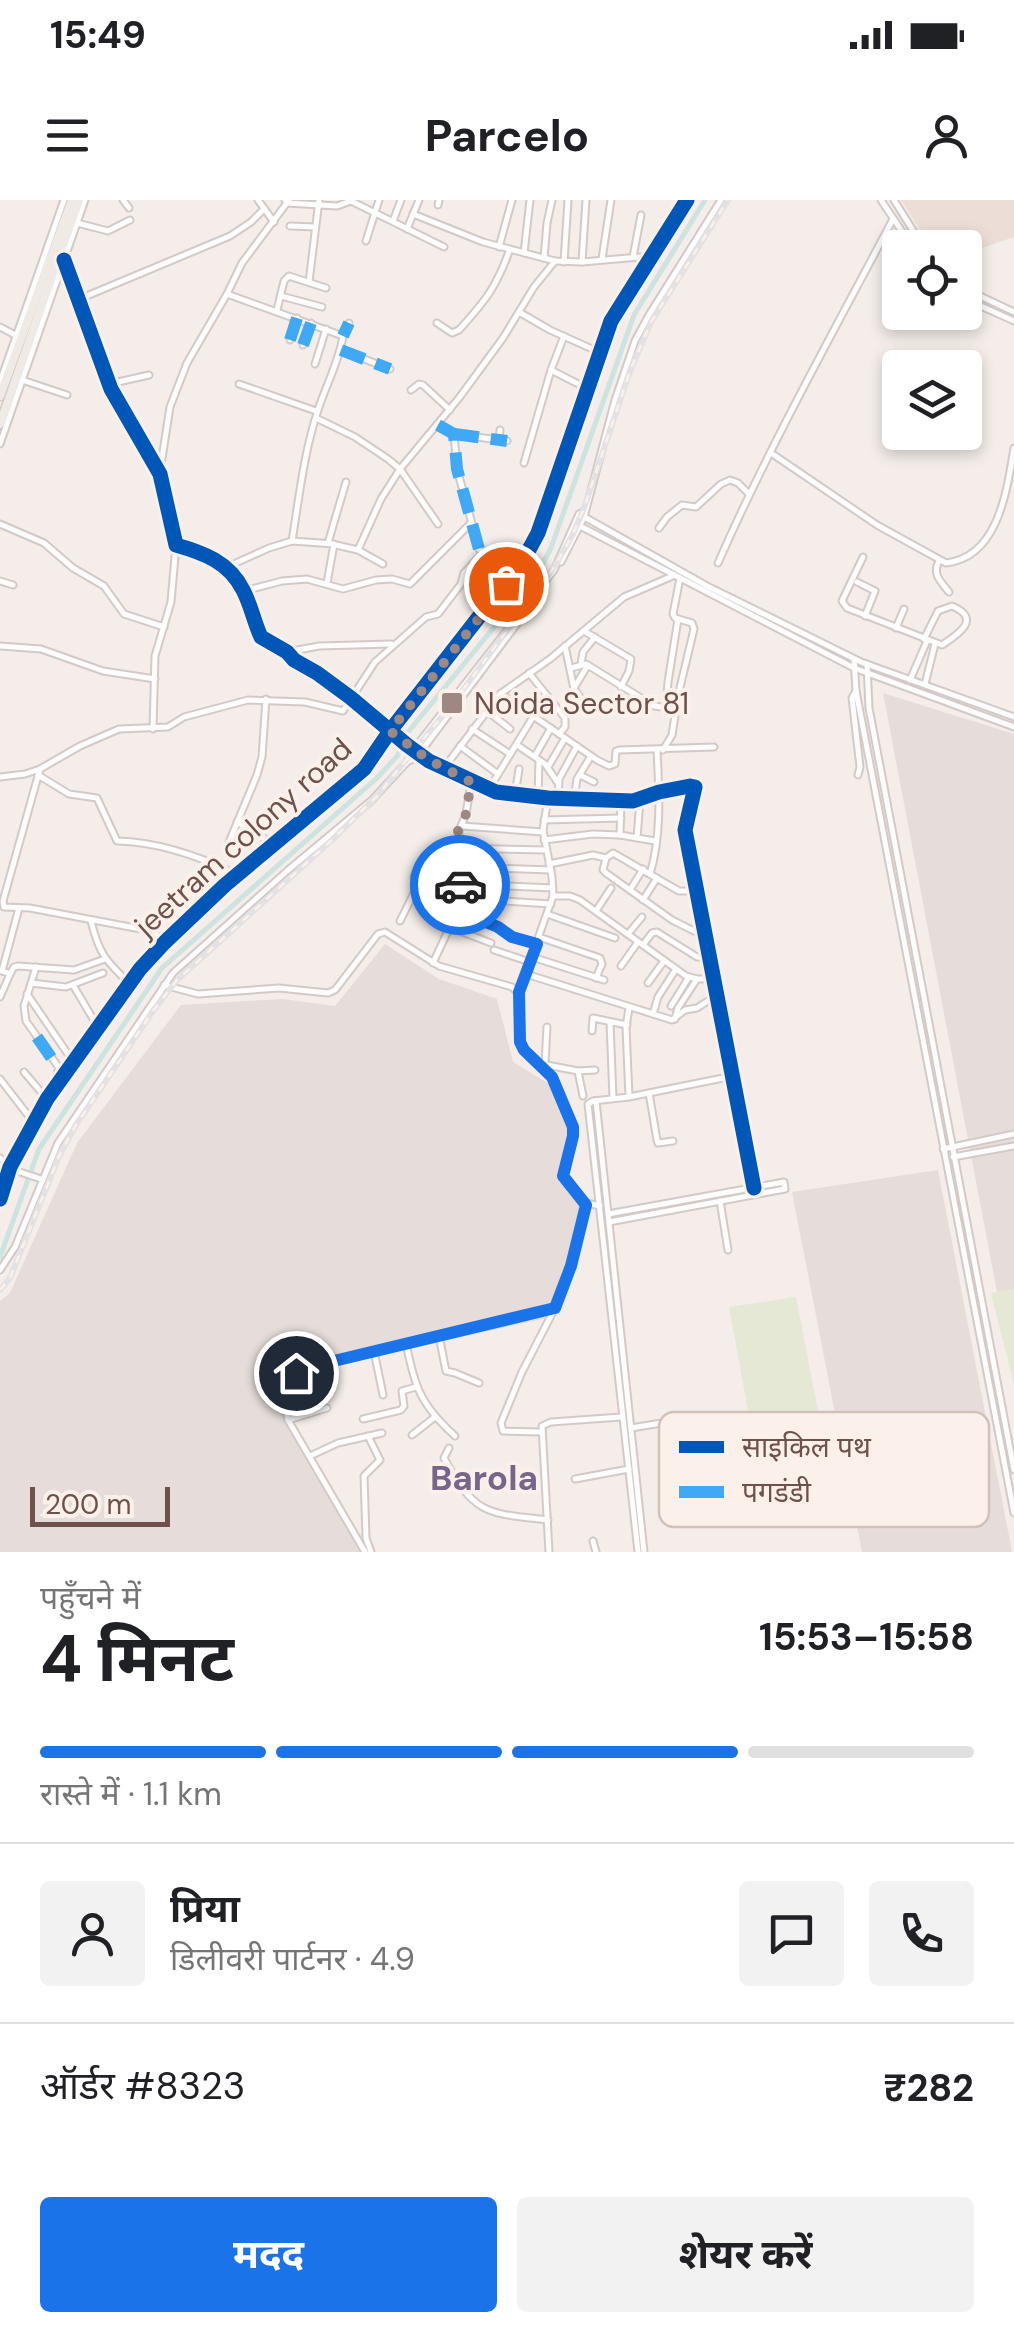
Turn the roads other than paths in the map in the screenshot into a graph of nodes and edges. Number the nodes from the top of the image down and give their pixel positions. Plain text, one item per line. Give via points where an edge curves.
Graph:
1 (78, 200) edge
2 (123, 200) edge
3 (258, 200) edge
4 (379, 200) edge
5 (402, 200) edge
6 (418, 200) edge
7 (512, 200) edge
8 (530, 200) edge
9 (552, 200) edge
10 (568, 200) edge
11 (586, 200) edge
12 (611, 200) edge
13 (687, 200) edge
14 (721, 200) edge
15 (881, 200) edge
16 (894, 200) edge
17 (287, 201) edge
18 (318, 203) edge
19 (129, 208) dead end
20 (264, 209) junction
21 (374, 211) junction
22 (413, 214) junction
23 (641, 215) dead end
24 (130, 220) dead end
25 (894, 220) junction
26 (393, 221) junction
27 (274, 222) junction
28 (76, 223) junction
29 (290, 226) dead end
30 (315, 226) junction
31 (406, 229) junction
32 (900, 230) edge
33 (913, 230) edge
34 (366, 241) dead end
35 (444, 247) dead end
36 (499, 247) junction
37 (510, 250) junction
38 (524, 253) junction
39 (651, 256) junction
40 (634, 257) junction
41 (544, 258) junction
42 (64, 260) junction
43 (602, 260) junction
44 (554, 262) junction
45 (582, 262) junction
46 (564, 263) junction
47 (309, 282) junction
48 (326, 288) dead end
49 (227, 294) junction
50 (280, 296) junction
51 (982, 297) edge
52 (77, 300) junction
53 (982, 306) edge
54 (322, 307) dead end
55 (277, 311) junction
56 (519, 312) junction
57 (1014, 312) edge
58 (297, 318) junction
59 (1014, 320) edge
60 (349, 323) dead end
61 (437, 323) dead end
62 (311, 324) junction
63 (0, 327) edge
64 (326, 329) junction
65 (16, 336) junction
66 (343, 336) junction
67 (564, 336) junction
68 (290, 340) dead end
69 (303, 345) dead end
70 (341, 350) junction
71 (600, 353) junction
72 (314, 364) dead end
73 (390, 369) dead end
74 (551, 370) junction
75 (149, 375) dead end
76 (22, 380) junction
77 (0, 382) edge
78 (110, 384) junction
79 (239, 384) dead end
80 (588, 389) junction
81 (410, 390) dead end
82 (67, 395) dead end
83 (0, 396) edge
84 (450, 410) junction
85 (316, 414) junction
86 (0, 424) edge
87 (438, 425) junction
88 (500, 430) dead end
89 (454, 434) junction
90 (499, 440) junction
91 (508, 442) dead end
92 (0, 444) edge
93 (1014, 448) edge
94 (770, 454) junction
95 (524, 463) dead end
96 (400, 469) junction
97 (160, 474) junction
98 (346, 482) dead end
99 (749, 494) junction
100 (582, 514) junction
101 (471, 523) junction
102 (0, 524) edge
103 (438, 524) dead end
104 (577, 525) junction
105 (659, 528) dead end
106 (292, 541) junction
107 (176, 544) junction
108 (331, 544) junction
109 (358, 550) junction
110 (482, 554) junction
111 (863, 557) dead end
112 (939, 561) junction
113 (718, 563) dead end
114 (383, 564) dead end
115 (227, 567) junction
116 (678, 577) junction
117 (0, 581) edge
118 (857, 582) dead end
119 (326, 584) junction
120 (506, 584) junction
121 (14, 585) dead end
122 (244, 591) junction
123 (949, 592) dead end
124 (904, 609) dead end
125 (866, 616) junction
126 (678, 619) junction
127 (164, 628) junction
128 (896, 628) junction
129 (584, 630) junction
130 (594, 638) junction
131 (929, 641) junction
132 (394, 644) junction
133 (0, 646) edge
134 (565, 646) junction
135 (287, 652) junction
136 (854, 659) junction
137 (584, 664) junction
138 (867, 664) junction
139 (570, 668) junction
140 (854, 668) junction
141 (529, 673) junction
142 (867, 674) junction
143 (156, 679) junction
144 (910, 680) junction
145 (924, 685) junction
146 (621, 687) junction
147 (574, 690) junction
148 (856, 691) junction
149 (500, 694) junction
150 (580, 697) dead end
151 (352, 698) junction
152 (266, 699) junction
153 (666, 708) junction
154 (676, 709) junction
155 (487, 711) junction
156 (534, 716) junction
157 (1014, 717) edge
158 (551, 728) junction
159 (1014, 728) edge
160 (153, 729) junction
161 (472, 729) junction
162 (510, 730) dead end
163 (393, 733) junction
164 (562, 736) junction
165 (516, 744) junction
166 (460, 746) junction
167 (577, 746) junction
168 (714, 747) dead end
169 (413, 750) junction
170 (660, 750) junction
171 (510, 754) junction
172 (591, 756) junction
173 (537, 759) junction
174 (548, 767) junction
175 (444, 768) junction
176 (519, 769) dead end
177 (39, 772) junction
178 (498, 774) junction
179 (580, 774) junction
180 (858, 775) dead end
181 (0, 777) edge
182 (471, 782) junction
183 (594, 782) dead end
184 (558, 783) junction
185 (489, 789) junction
186 (659, 792) junction
187 (515, 796) junction
188 (538, 798) junction
189 (548, 798) junction
190 (558, 799) junction
191 (574, 800) junction
192 (640, 800) junction
193 (621, 801) junction
194 (621, 818) junction
195 (544, 820) junction
196 (237, 822) junction
197 (461, 826) junction
198 (620, 834) junction
199 (544, 836) junction
200 (637, 838) junction
201 (655, 841) junction
202 (274, 845) junction
203 (227, 846) dead end
204 (458, 848) junction
205 (546, 850) junction
206 (606, 858) junction
207 (550, 867) junction
208 (458, 868) junction
209 (643, 870) junction
210 (238, 875) junction
211 (654, 876) junction
212 (460, 884) junction
213 (611, 888) dead end
214 (630, 890) junction
215 (698, 891) junction
216 (552, 892) junction
217 (643, 900) junction
218 (551, 904) junction
219 (19, 908) junction
220 (459, 911) junction
221 (596, 911) junction
222 (547, 914) junction
223 (642, 916) dead end
224 (479, 920) junction
225 (90, 921) junction
226 (400, 921) dead end
227 (450, 927) junction
228 (628, 934) junction
229 (615, 938) dead end
230 (706, 938) junction
231 (538, 940) junction
232 (165, 942) junction
233 (640, 944) junction
234 (710, 958) junction
235 (105, 959) junction
236 (531, 960) junction
237 (664, 961) junction
238 (432, 962) junction
239 (621, 966) dead end
240 (36, 967) junction
241 (676, 969) junction
242 (1, 971) edge
243 (103, 973) dead end
244 (10, 974) junction
245 (526, 974) junction
246 (693, 978) junction
247 (714, 979) junction
248 (31, 983) junction
249 (648, 983) dead end
250 (130, 984) junction
251 (164, 985) junction
252 (73, 986) junction
253 (519, 992) junction
254 (27, 994) junction
255 (717, 996) junction
256 (0, 997) edge
257 (671, 1006) dead end
258 (629, 1008) junction
259 (653, 1014) junction
260 (674, 1020) junction
261 (610, 1022) junction
262 (627, 1025) junction
263 (547, 1027) dead end
264 (100, 1029) junction
265 (592, 1031) dead end
266 (74, 1064) junction
267 (543, 1066) junction
268 (595, 1070) dead end
269 (578, 1071) junction
270 (24, 1072) dead end
271 (64, 1076) junction
272 (733, 1076) junction
273 (0, 1079) edge
274 (648, 1094) junction
275 (582, 1096) dead end
276 (629, 1097) junction
277 (613, 1098) junction
278 (47, 1099) junction
279 (596, 1101) junction
280 (34, 1123) junction
281 (1014, 1134) edge
282 (673, 1141) dead end
283 (1014, 1146) edge
284 (952, 1148) junction
285 (943, 1149) junction
286 (0, 1158) edge
287 (949, 1158) junction
288 (13, 1169) junction
289 (40, 1179) junction
290 (754, 1188) junction
291 (0, 1199) edge
292 (720, 1202) junction
293 (586, 1205) junction
294 (600, 1206) junction
295 (604, 1215) junction
296 (605, 1223) junction
297 (728, 1250) dead end
298 (0, 1270) edge
299 (555, 1308) junction
300 (439, 1336) junction
301 (406, 1344) junction
302 (374, 1351) junction
303 (479, 1384) dead end
304 (416, 1388) junction
305 (383, 1394) dead end
306 (326, 1408) dead end
307 (623, 1416) junction
308 (435, 1417) junction
309 (363, 1419) dead end
310 (288, 1420) junction
311 (659, 1423) edge
312 (631, 1428) junction
313 (542, 1432) junction
314 (382, 1433) dead end
315 (368, 1436) junction
316 (412, 1436) dead end
317 (455, 1436) dead end
318 (449, 1448) dead end
319 (310, 1456) junction
320 (628, 1469) junction
321 (1014, 1470) edge
322 (575, 1479) dead end
323 (1014, 1514) edge
324 (548, 1520) junction
325 (593, 1541) dead end
326 (368, 1552) edge
327 (549, 1552) edge
328 (596, 1552) edge
329 (641, 1552) edge

1 - 28 street
1 - 65 street
1 - 83 main road
1 - 86 main road
2 - 19 street
3 - 20 street
4 - 21 street
5 - 26 street
6 - 22 street
7 - 36 street
8 - 38 street
9 - 41 street
10 - 46 street
11 - 45 street
12 - 43 street
13 - 39 street, jeetram colony road
14 - 100 street via 635,341
15 - 25 street
16 - 33 street
17 - 18 street
17 - 27 street
18 - 21 street via 351,201
18 - 30 street
20 - 27 street
20 - 52 street via 230,236
21 - 26 street
21 - 34 street
22 - 31 street
22 - 36 street
23 - 40 street
24 - 28 street via 108,231
25 - 32 street
25 - 94 street
26 - 31 street
27 - 49 street
28 - 42 street
29 - 30 street
30 - 47 street
31 - 35 street
36 - 37 street
37 - 38 street
37 - 61 street via 492,292 459,330
38 - 41 street
39 - 40 street
39 - 71 street, jeetram colony road via 611,321
40 - 43 street
41 - 44 street
42 - 52 street
42 - 76 street
43 - 45 street
44 - 46 street
44 - 56 street
45 - 46 street
47 - 48 street
47 - 50 street via 286,277
49 - 55 street
49 - 97 street via 176,388
50 - 54 street
50 - 55 street
51 - 57 street
52 - 78 street
53 - 59 street
55 - 58 street
56 - 67 street
56 - 84 street
58 - 62 street
58 - 68 street
60 - 66 street
62 - 64 street
62 - 69 street
63 - 65 street
64 - 66 street
64 - 72 street
65 - 77 street
66 - 70 street
67 - 71 street
67 - 74 street
70 - 73 street
70 - 85 street
71 - 80 street, jeetram colony road
74 - 80 street
74 - 95 street
75 - 78 street
76 - 82 street
76 - 92 street
78 - 97 street
79 - 85 street
80 - 120 street, jeetram colony road via 538,533
81 - 84 street via 424,385
84 - 87 street
85 - 96 street
85 - 106 street
87 - 89 street
87 - 96 street
88 - 90 street
89 - 90 street
89 - 101 street
90 - 91 street
93 - 112 street via 994,528 964,557
94 - 99 street
94 - 112 street
96 - 103 street
96 - 109 street
97 - 107 street
98 - 108 street
99 - 105 street via 730,480 696,508 682,505
99 - 113 street
100 - 104 street
100 - 136 street
101 - 110 street
101 - 119 street via 410,584
102 - 127 street via 44,543 104,586 124,614
104 - 116 street
104 - 169 street via 554,574
106 - 108 street
106 - 115 street
107 - 115 street
107 - 127 street
108 - 109 street
108 - 119 street
109 - 114 street
110 - 120 street
110 - 132 street via 438,614
111 - 125 street via 842,600
112 - 123 street via 937,577
115 - 122 street
116 - 126 street via 672,610
116 - 129 street via 624,597
116 - 140 street
117 - 121 street
118 - 125 street via 875,591
119 - 122 street via 294,580
120 - 163 street, jeetram colony road
122 - 135 street via 261,637
124 - 128 street
125 - 128 street
126 - 153 street
126 - 154 street via 694,630
127 - 143 street
128 - 131 street
129 - 130 street
129 - 134 street
130 - 137 street via 583,652
130 - 146 street via 632,659
131 - 131 street via 936,613 957,607 966,627 946,645
131 - 144 street
131 - 145 street
132 - 135 street
132 - 151 street
133 - 143 street via 41,649 103,671
134 - 139 street
134 - 141 street
135 - 151 street
136 - 138 street
136 - 140 street
137 - 139 street
137 - 146 street
137 - 147 street
138 - 142 street
138 - 144 street
139 - 147 street
140 - 142 street
140 - 148 street
141 - 149 street
141 - 164 street via 564,718
142 - 159 street
142 - 284 street via 868,708
143 - 160 street
144 - 145 street
145 - 157 street
146 - 153 street
147 - 150 street
148 - 180 street
148 - 285 street
149 - 155 street
149 - 156 street
151 - 152 street via 343,711
151 - 163 street
152 - 160 street
152 - 196 street via 262,757
153 - 154 street
154 - 170 street via 671,739
155 - 161 street
155 - 162 street
156 - 158 street
156 - 165 street
158 - 164 street
158 - 173 street
160 - 177 street via 120,729
161 - 166 street
161 - 171 street
163 - 169 street
163 - 202 street, jeetram colony road via 364,769
164 - 167 street
164 - 174 street
165 - 171 street
165 - 173 street
166 - 175 street
166 - 178 street
167 - 172 street
167 - 184 street
168 - 170 street
169 - 175 street
169 - 251 street via 414,760 372,800
170 - 172 street via 619,750 610,766
170 - 186 street
171 - 178 street
172 - 179 street
173 - 174 street
173 - 188 street
174 - 184 street
175 - 182 street
176 - 187 street
177 - 181 street
177 - 210 street via 70,794 97,798 117,841 165,848
177 - 219 street via 2,904
178 - 185 street
179 - 183 street
179 - 191 street
182 - 185 street
182 - 197 street
184 - 190 street
185 - 187 street
186 - 192 street
186 - 201 street
186 - 215 street via 695,787 684,826
187 - 188 street
188 - 189 street
189 - 190 street
189 - 195 street
190 - 191 street
191 - 193 street
192 - 193 street
192 - 200 street
193 - 194 street
194 - 195 street
194 - 198 street
195 - 199 street
196 - 202 street
196 - 203 street
197 - 199 street
197 - 204 street
198 - 199 street
198 - 200 street
199 - 205 street
200 - 201 street
201 - 211 street
202 - 210 street, jeetram colony road
204 - 205 street
204 - 208 street
205 - 207 street
206 - 207 street via 585,856
206 - 209 street via 614,852
206 - 214 street via 604,871
207 - 208 street
207 - 216 street
208 - 212 street
208 - 226 street via 422,862
209 - 211 street
209 - 214 street
210 - 232 street, jeetram colony road
211 - 215 street via 679,890
211 - 217 street
212 - 216 street
212 - 220 street
213 - 221 street
214 - 217 street
215 - 230 street
216 - 218 street
216 - 221 street via 574,896
217 - 230 street
218 - 222 street
218 - 224 street via 490,900
219 - 225 street
219 - 242 street
220 - 224 street
220 - 227 street
221 - 228 street
222 - 229 street
222 - 231 street
223 - 228 street
224 - 231 street via 512,937
225 - 232 street via 152,931
225 - 235 street
227 - 236 street
227 - 238 street
228 - 233 street
230 - 234 street
231 - 236 street
231 - 236 street via 602,959 600,979
232 - 250 street, jeetram colony road
233 - 234 street via 657,932
233 - 237 street
233 - 239 street
234 - 247 street
235 - 240 street via 74,970
235 - 250 street
236 - 245 street
237 - 241 street
237 - 249 street
238 - 251 street via 381,932 332,992 210,994
238 - 253 street
240 - 244 street via 14,967
240 - 248 street
241 - 246 street
241 - 259 street
242 - 244 street
243 - 252 street
244 - 256 street
245 - 253 street
245 - 258 street
246 - 247 street
246 - 257 street
246 - 260 street
247 - 255 street
248 - 252 street
248 - 254 street
250 - 264 street, jeetram colony road
251 - 289 street
252 - 264 street
253 - 267 street via 521,1046
254 - 266 street
254 - 271 street via 26,1021
255 - 260 street
255 - 272 street
258 - 259 street
258 - 262 street
259 - 260 street
261 - 262 street
261 - 265 street via 593,1018
261 - 277 street
262 - 276 street
263 - 267 street
264 - 266 street, jeetram colony road
266 - 271 street, jeetram colony road
267 - 269 street
267 - 293 street via 573,1127 563,1176
268 - 269 street
269 - 275 street
270 - 278 street
271 - 278 street, jeetram colony road
272 - 274 street
272 - 290 street
273 - 280 street
274 - 276 street
274 - 282 street via 656,1140
276 - 277 street
277 - 279 street
278 - 280 street, jeetram colony road
279 - 294 street via 588,1108
279 - 295 street
280 - 288 street, jeetram colony road
281 - 284 street
283 - 287 street
284 - 285 street
284 - 287 street
285 - 287 street
286 - 288 street
287 - 321 street
287 - 323 street
288 - 289 street
288 - 291 street, jeetram colony road
289 - 298 street
290 - 292 street via 784,1186
290 - 295 street
292 - 296 street
292 - 297 street
293 - 294 street
293 - 299 street
294 - 295 street
295 - 296 street
296 - 307 street
296 - 312 street
299 - 300 street
299 - 313 street via 500,1426
300 - 301 street
300 - 303 street via 446,1371
301 - 302 street
301 - 304 street
302 - 305 street
302 - 310 street via 296,1373
304 - 308 street
304 - 309 street via 402,1391 401,1410
306 - 310 street
307 - 313 street via 550,1422
307 - 320 street
308 - 316 street
308 - 317 street
310 - 319 street
311 - 312 street
312 - 329 street
313 - 324 street
314 - 315 street
315 - 319 street
315 - 326 street via 380,1460 363,1480
318 - 324 street via 444,1458 478,1504
319 - 326 street
320 - 322 street
320 - 329 street
324 - 327 street
325 - 328 street

